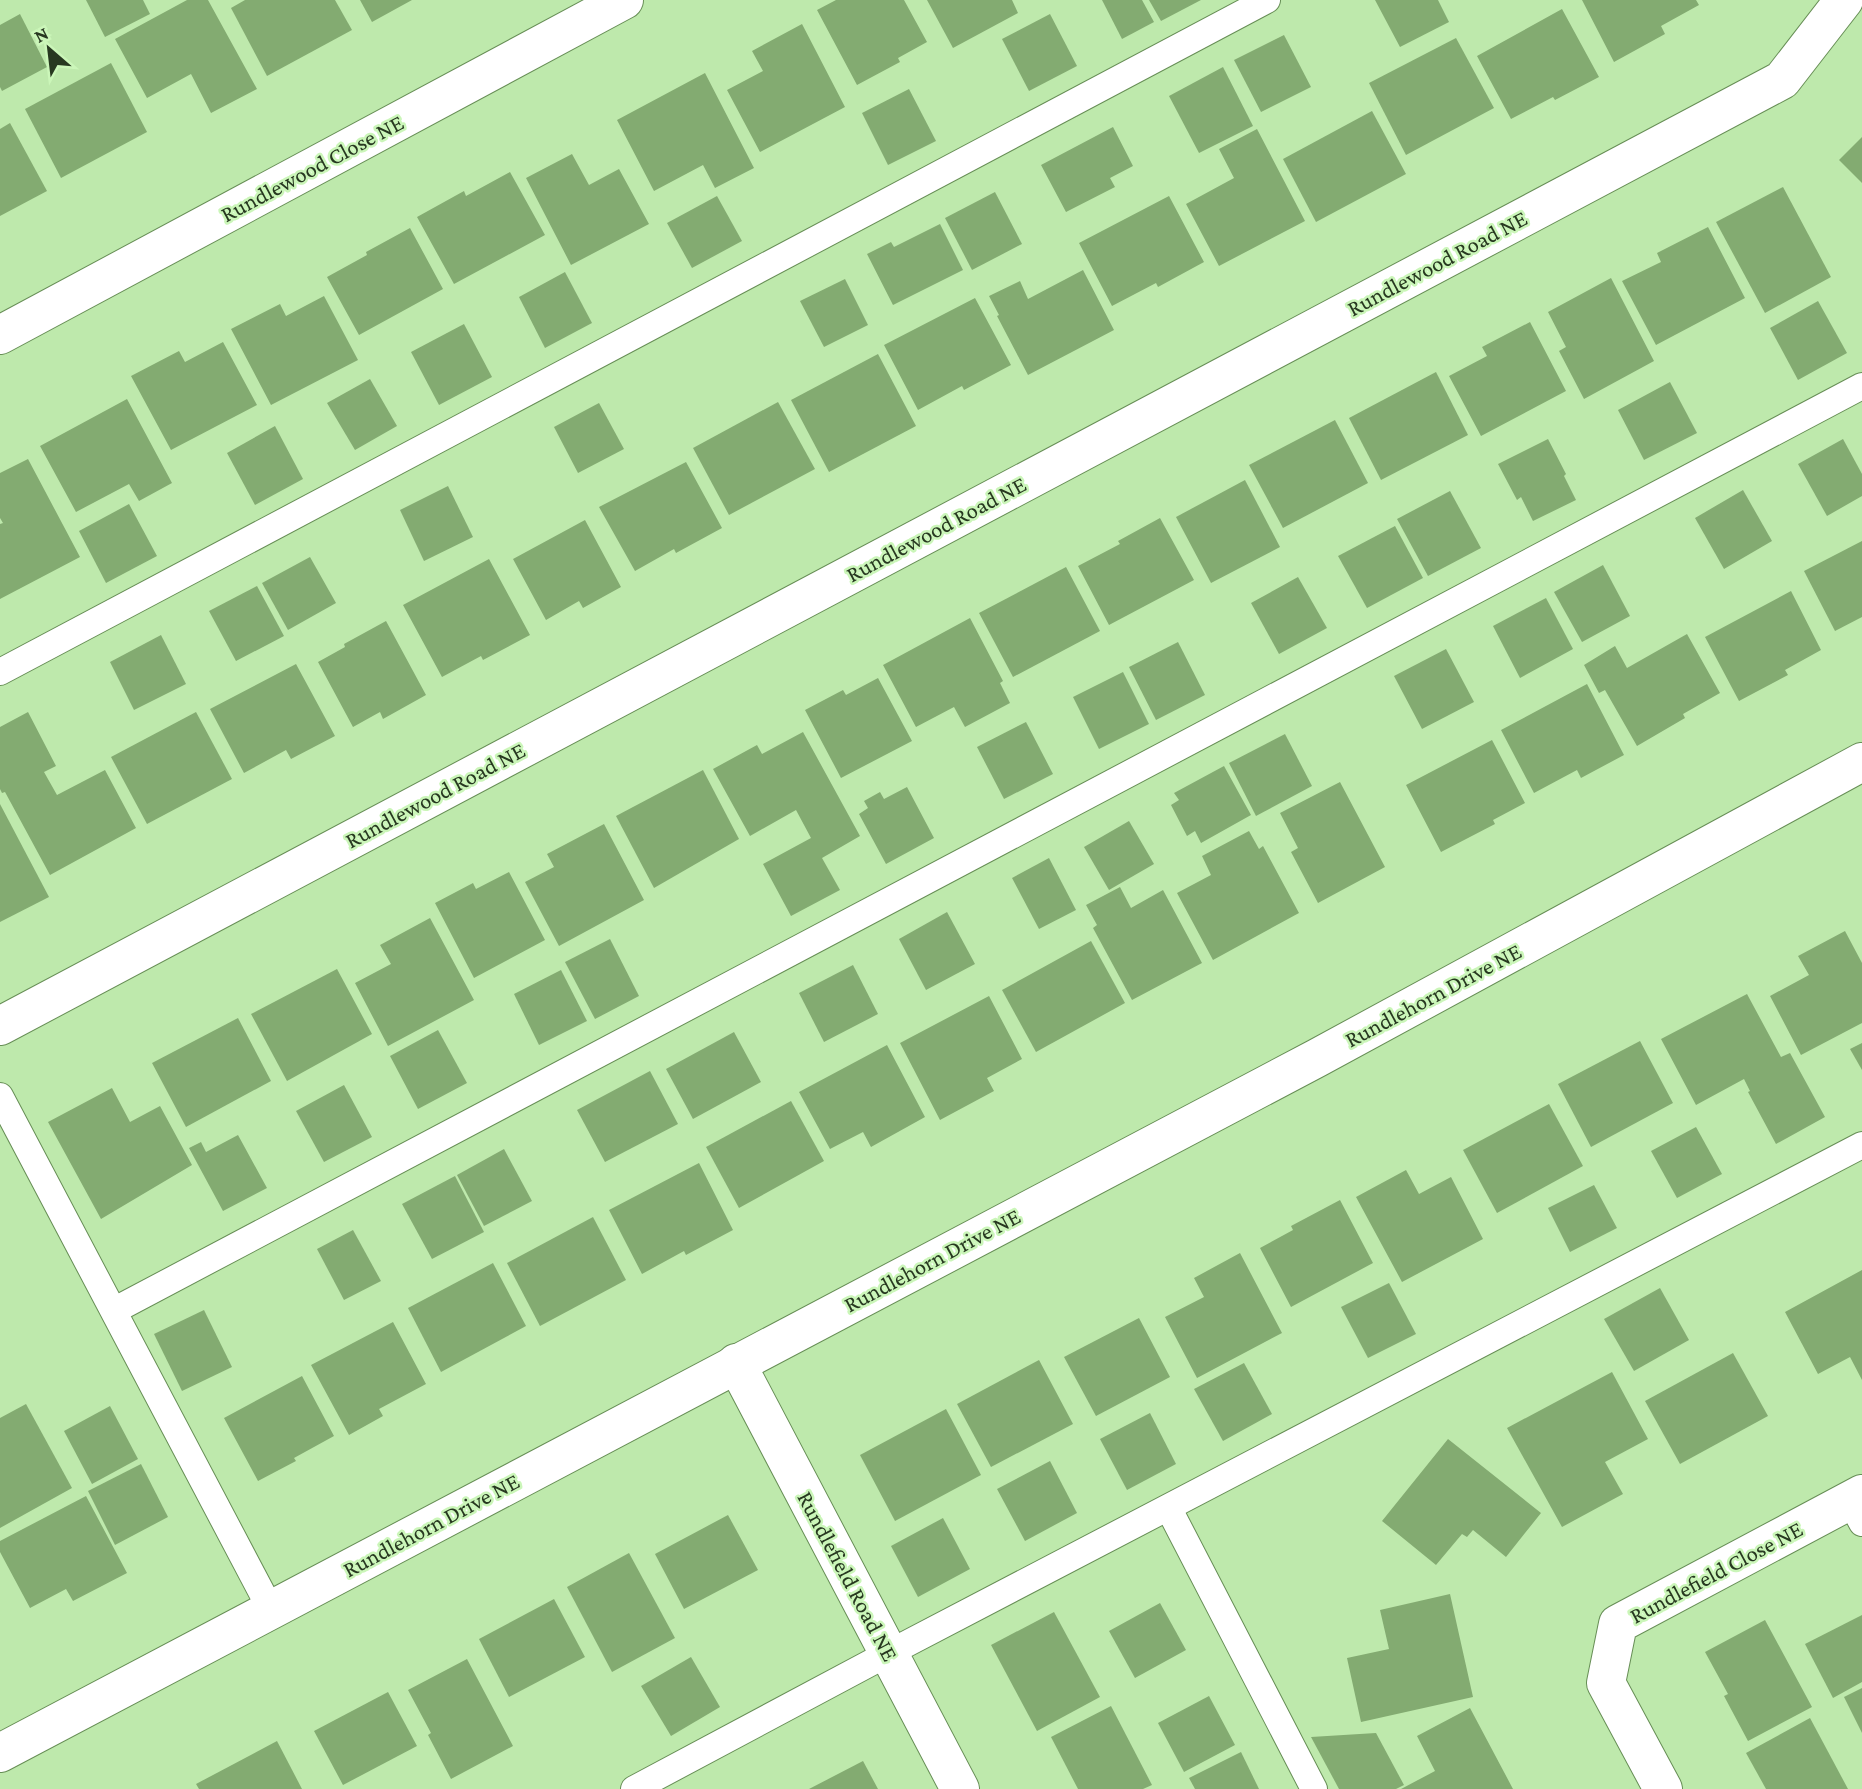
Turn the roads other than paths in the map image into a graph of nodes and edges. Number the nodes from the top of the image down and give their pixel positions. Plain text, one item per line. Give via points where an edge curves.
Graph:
1 (624, 0) edge
2 (1267, 0) edge
3 (1844, 0) edge
4 (0, 335) edge
5 (1862, 386) edge
6 (0, 672) edge
7 (1862, 762) edge
8 (0, 1026) edge
9 (0, 1096) edge
10 (1862, 1145) edge
11 (115, 1310) junction
12 (736, 1363) junction
13 (1858, 1506) edge
14 (1169, 1509) junction
15 (271, 1610) junction
16 (889, 1653) junction
17 (0, 1752) edge
18 (634, 1789) edge
19 (960, 1789) edge
20 (1314, 1789) edge
21 (1663, 1789) edge

1 - 4 street, Rundlewood Close NE
2 - 6 lane
3 - 8 street, Rundlewood Road NE via 1782,80
5 - 11 lane
7 - 12 street, Rundlehorn Drive NE via 1317,1058
9 - 11 lane
10 - 14 lane
11 - 15 lane
12 - 15 street, Rundlehorn Drive NE
12 - 16 street, Rundlefield Road NE
13 - 21 street, Rundlefield Close NE via 1618,1624 1606,1683
14 - 16 lane
14 - 20 lane
15 - 17 street, Rundlehorn Drive NE
16 - 18 lane
16 - 19 street, Rundlefield Road NE

